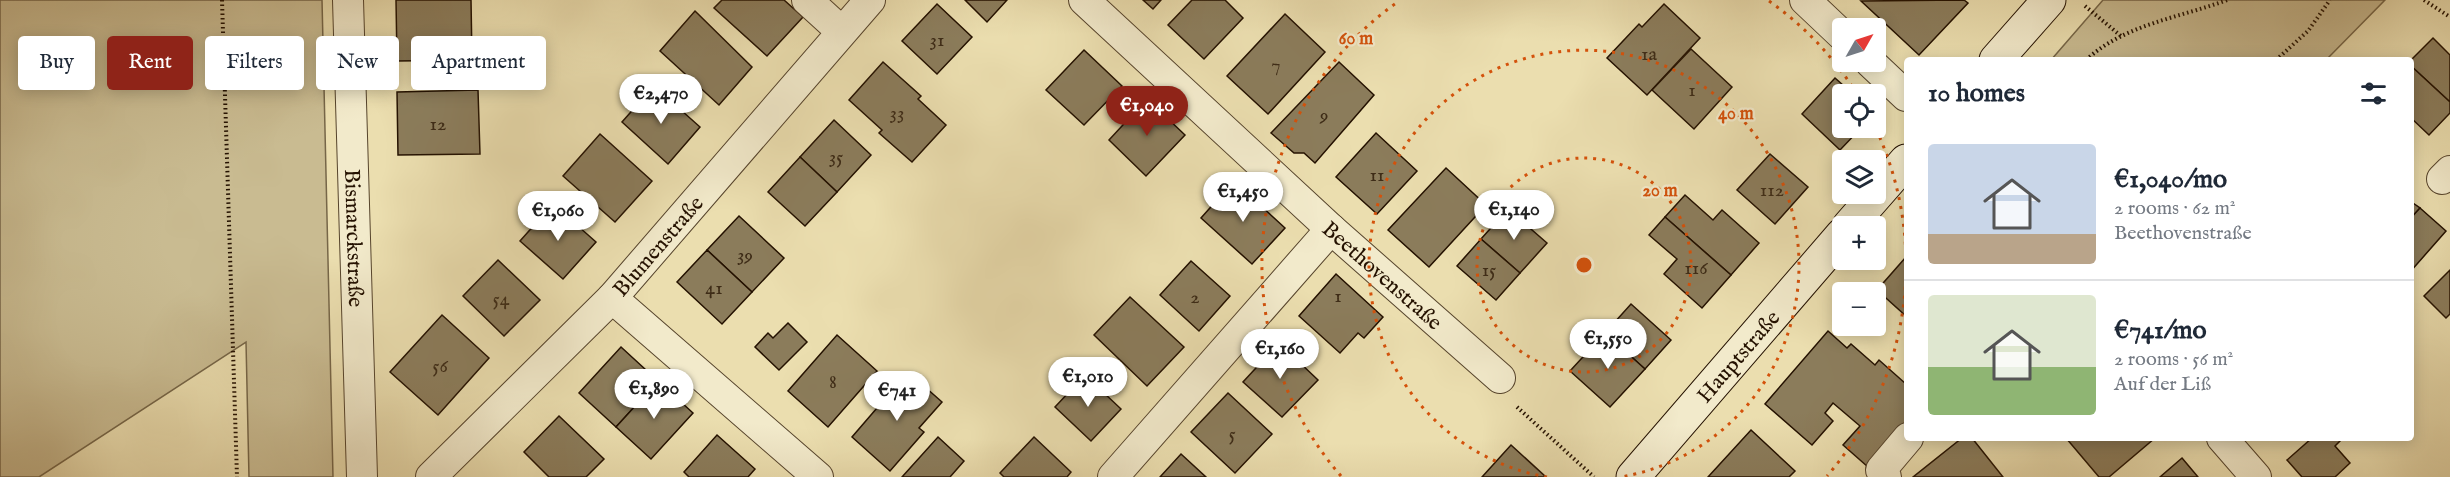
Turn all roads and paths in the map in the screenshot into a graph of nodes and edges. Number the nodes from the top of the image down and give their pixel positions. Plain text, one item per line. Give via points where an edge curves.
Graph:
1 (222, 0) edge
2 (348, 0) edge
3 (807, 0) edge
4 (870, 0) edge
5 (1084, 0) edge
6 (1805, 0) edge
7 (2049, 0) edge
8 (2227, 0) edge
9 (2330, 0) edge
10 (2424, 0) edge
11 (2085, 6) dead end
12 (2450, 17) edge
13 (1832, 26) edge
14 (841, 31) junction
15 (2121, 36) junction
16 (1999, 57) edge
17 (2090, 57) edge
18 (2279, 57) edge
19 (1881, 72) edge
20 (1904, 94) edge
21 (1904, 163) edge
22 (1859, 216) edge
23 (1331, 229) junction
24 (1832, 247) edge
25 (612, 298) junction
26 (1500, 378) joint
27 (1905, 441) edge
28 (2225, 441) edge
29 (237, 477) edge
30 (362, 477) edge
31 (431, 477) edge
32 (818, 477) edge
33 (1113, 477) edge
34 (1594, 477) edge
35 (1633, 477) edge
36 (1886, 477) edge
37 (2256, 477) edge

1 - 29 path
2 - 30 street, Bismarckstraße
3 - 14 street
4 - 14 street, Blumenstraße
5 - 23 street, Beethovenstraße
6 - 13 street
7 - 16 main road
8 - 15 path
9 - 18 path via 2308,31
10 - 12 path
11 - 15 path
14 - 25 street, Blumenstraße
15 - 17 path
19 - 20 street
21 - 22 main road
23 - 26 street, Beethovenstraße
23 - 33 street
24 - 35 main road, Hauptstraße
25 - 31 street, Blumenstraße
25 - 32 street
26 - 34 path via 1500,392
27 - 36 street via 1881,470
28 - 37 street

